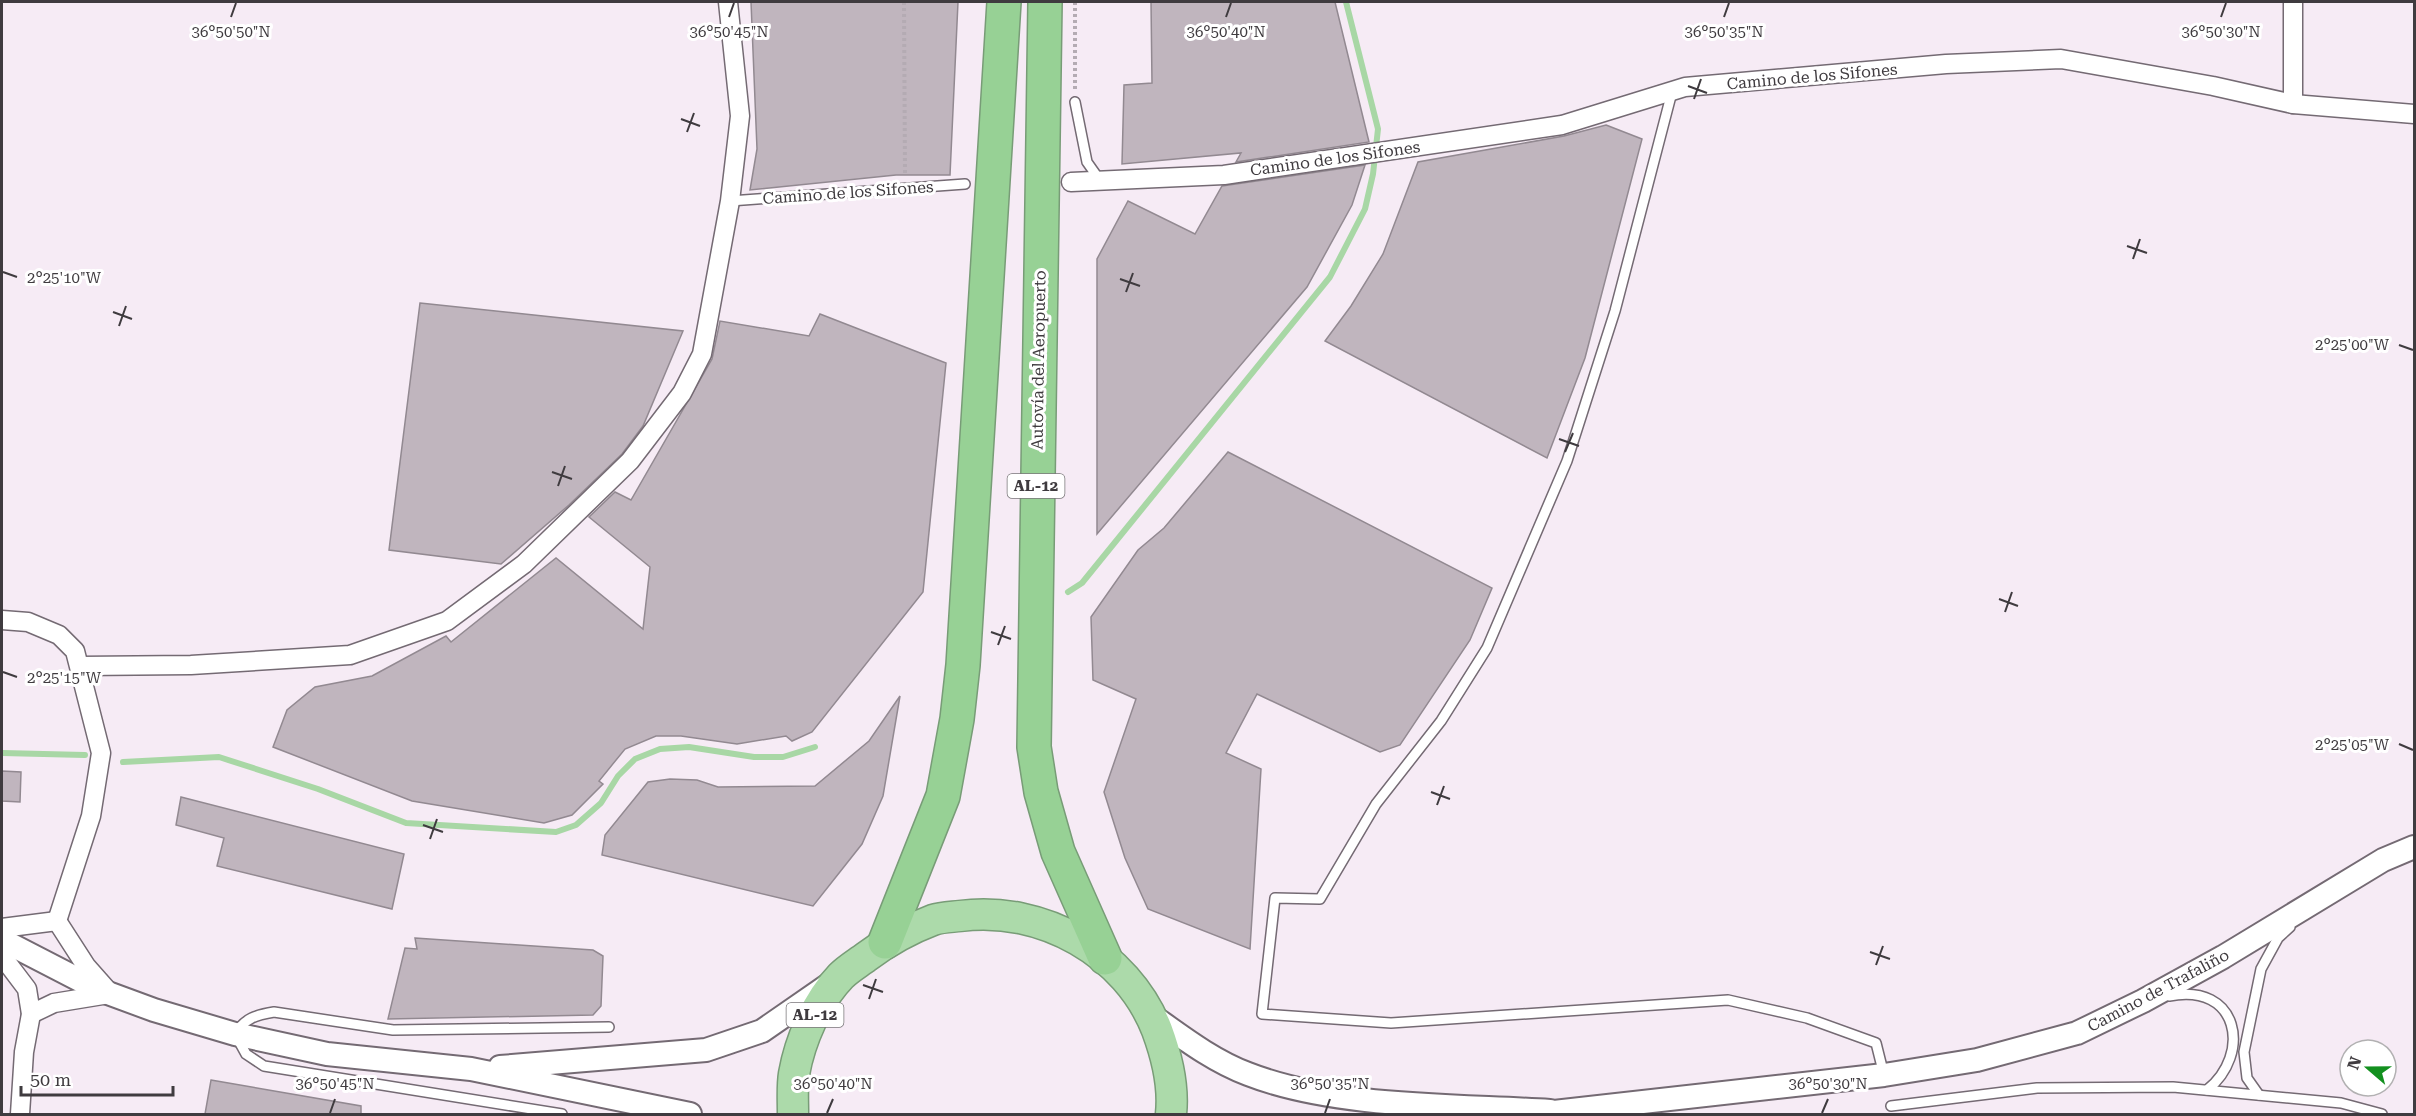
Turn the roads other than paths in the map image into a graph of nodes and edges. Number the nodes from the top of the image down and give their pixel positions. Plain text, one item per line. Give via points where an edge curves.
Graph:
1 (728, 2) edge
2 (1004, 2) edge
3 (1045, 2) edge
4 (2293, 2) edge
5 (1672, 92) junction
6 (1076, 102) road end
7 (2293, 104) junction
8 (2415, 114) edge
9 (1099, 179) junction
10 (1071, 182) dead end
11 (966, 184) dead end
12 (730, 201) junction
13 (2, 620) edge
14 (81, 666) junction
15 (2415, 848) edge
16 (2319, 899) junction
17 (57, 921) junction
18 (2, 928) edge
19 (2, 940) edge
20 (885, 942) junction
21 (2, 956) edge
22 (1105, 958) junction
23 (841, 976) junction
24 (110, 994) junction
25 (2143, 1001) junction
26 (31, 1014) junction
27 (1151, 1015) junction
28 (609, 1027) dead end
29 (235, 1034) junction
30 (471, 1069) junction
31 (1884, 1075) junction
32 (2206, 1090) junction
33 (2259, 1095) junction
34 (1891, 1106) dead end
35 (1546, 1113) edge
36 (20, 1114) edge
37 (562, 1114) edge
38 (690, 1114) edge
39 (793, 1114) edge
40 (1171, 1114) edge
41 (2382, 1114) edge

1 - 12 street via 740,116
2 - 20 highway via 957,719 943,796
3 - 22 highway, Autovía del Aeropuerto / AL-12 via 1034,747 1041,792 1058,852
4 - 7 street
5 - 7 street, Camino de los Sifones via 1685,87 1849,72 2061,59
5 - 9 street, Camino de los Sifones via 1562,125 1224,175
5 - 31 lane via 1615,311 1567,461 1487,648 1441,721 1376,804 1320,899 1275,898 1262,1014 1391,1023 1728,1000 1807,1018 1876,1043
6 - 9 lane via 1087,162
7 - 8 street, Camino de los Sifones
9 - 10 street, Camino de los Sifones
11 - 12 lane, Camino de los Sifones
12 - 14 street via 702,354 682,393 630,461 524,564 447,621 350,655 191,665
13 - 14 street via 28,622 59,635 75,651
14 - 17 street via 101,753 91,816
15 - 16 street, Camino de Trafaliño via 2383,860
16 - 25 street, Camino de Trafaliño
16 - 33 lane via 2278,938 2261,969 2244,1052 2247,1078
17 - 18 street
17 - 24 street
19 - 24 street
20 - 22 highway, AL-12 via 935,919 980,913 1025,918 1046,925 1067,933
20 - 23 highway, AL-12
21 - 26 street via 27,989
22 - 27 highway, AL-12 via 1131,984
23 - 30 street via 762,1031 706,1050
23 - 39 highway, AL-12 via 810,1022 794,1074
24 - 26 street via 54,1003
24 - 29 street
25 - 31 street, Camino de Trafaliño via 2077,1033 1977,1060
25 - 32 lane via 2196,994 2215,1000 2228,1015 2233,1039 2227,1065 2219,1080
26 - 36 street
27 - 35 street, Camino de Trafaliño via 1211,1056 1248,1074 1294,1088 1346,1098
27 - 40 highway, AL-12 via 1167,1057
28 - 29 lane via 393,1030 274,1012 256,1014 242,1023
29 - 30 street via 327,1054
29 - 37 lane via 246,1054 264,1066
30 - 38 street
31 - 35 street, Camino de Trafaliño
32 - 33 lane
32 - 34 lane via 2037,1088
33 - 41 lane via 2342,1103

